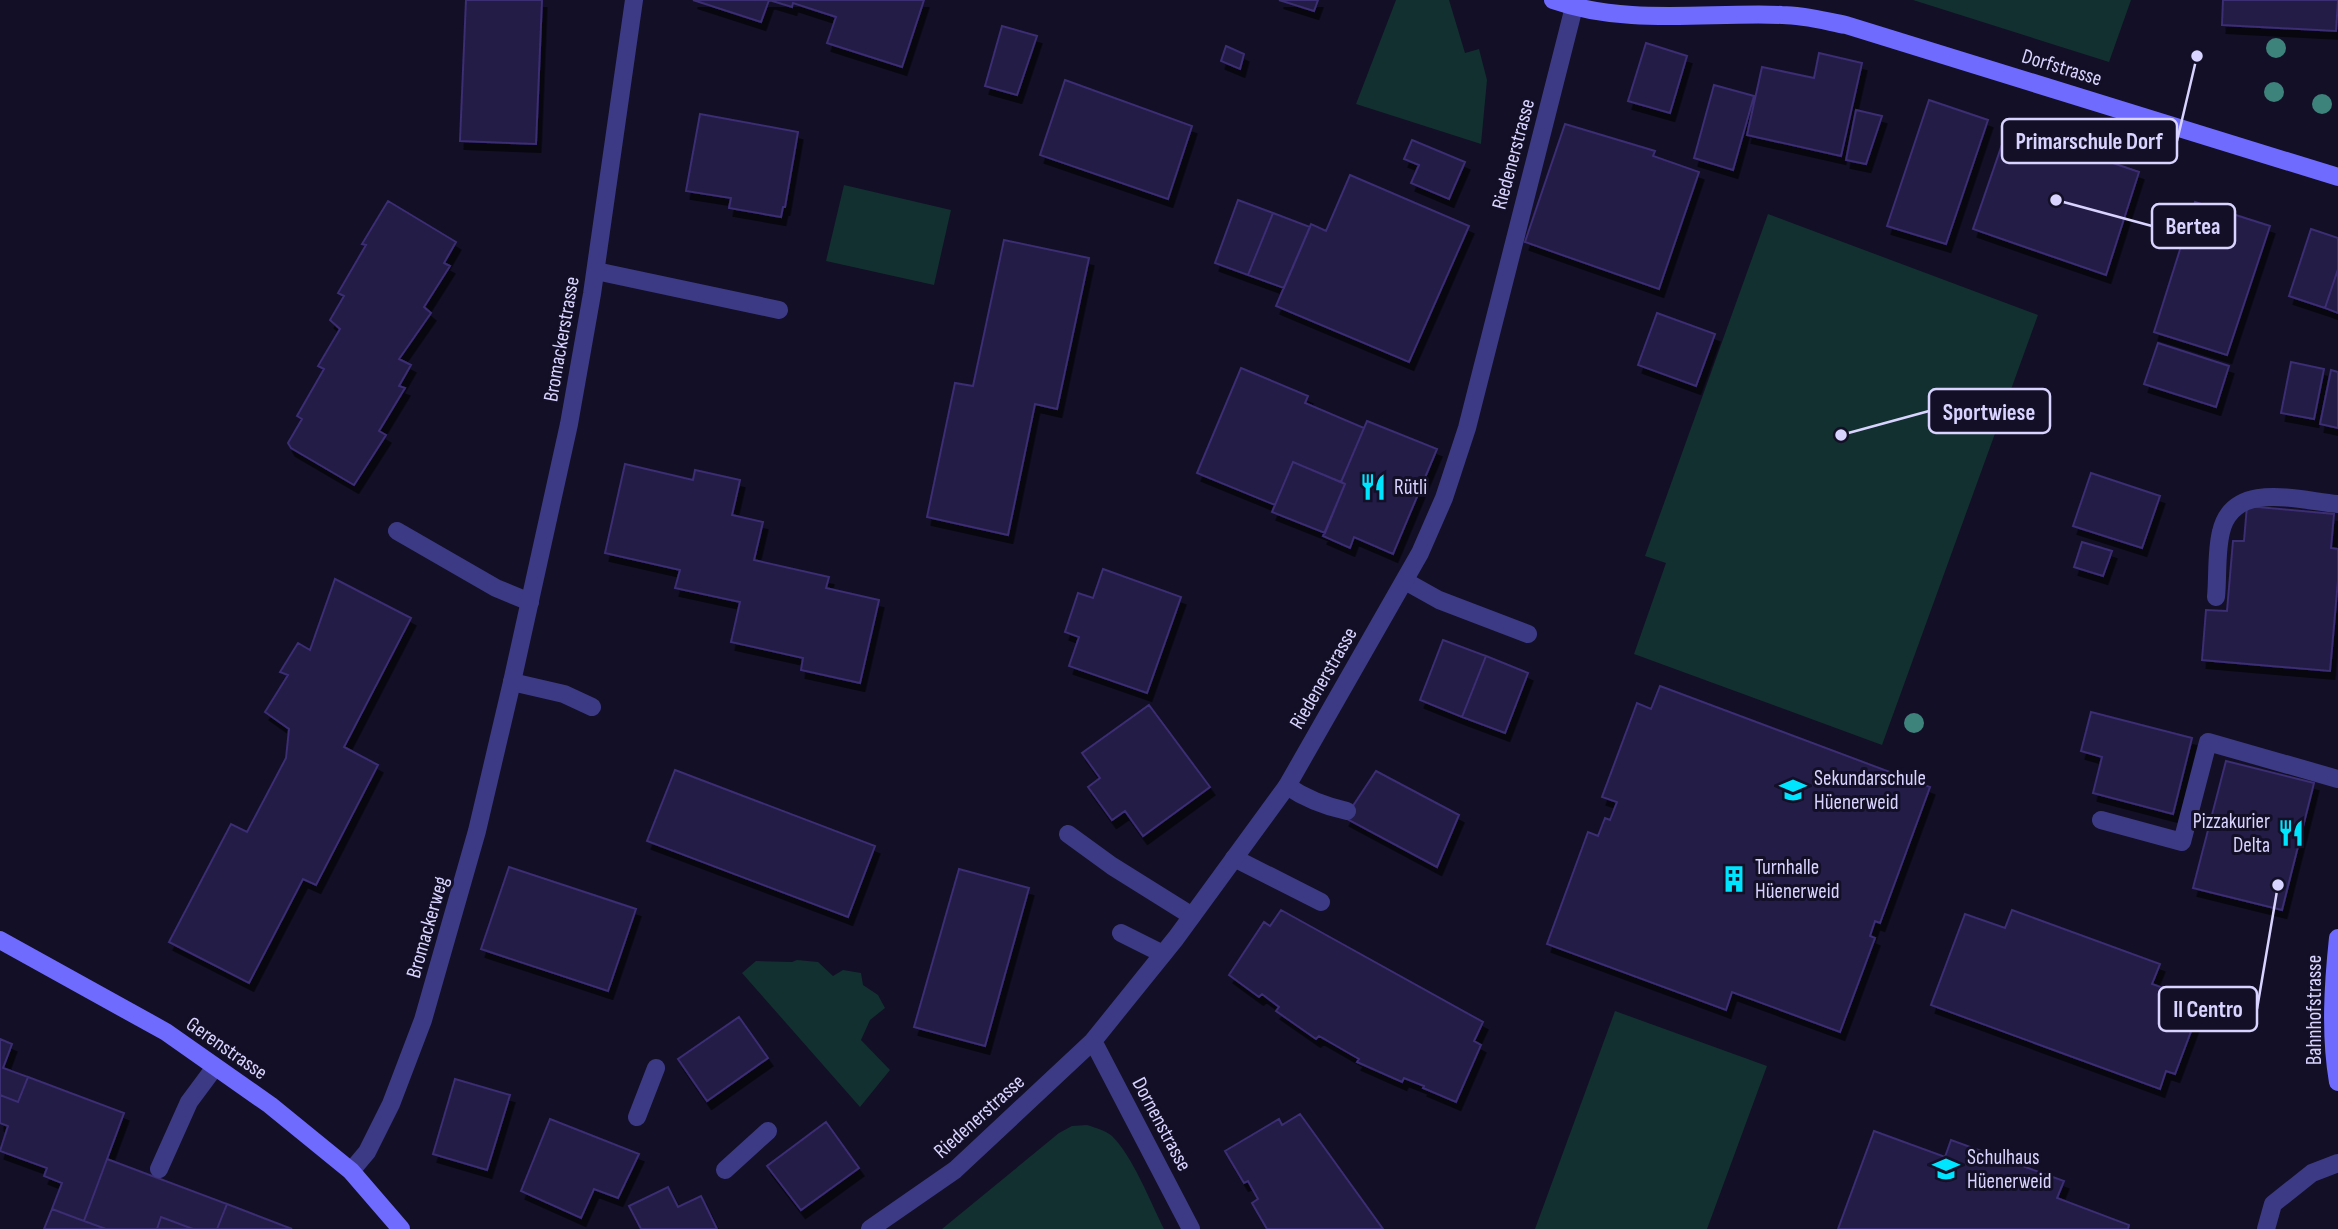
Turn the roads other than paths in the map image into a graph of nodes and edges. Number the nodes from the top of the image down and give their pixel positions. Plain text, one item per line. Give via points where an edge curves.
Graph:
1 (634, 0) edge
2 (1553, 0) edge
3 (1785, 7) edge
4 (1574, 8) junction
5 (2338, 177) edge
6 (596, 271) junction
7 (779, 310) dead end
8 (2338, 504) edge
9 (397, 531) dead end
10 (1405, 580) junction
11 (2216, 597) dead end
12 (530, 602) junction
13 (1528, 634) dead end
14 (512, 682) junction
15 (592, 708) dead end
16 (2338, 779) edge
17 (1287, 786) junction
18 (1347, 811) dead end
19 (2101, 820) dead end
20 (1068, 834) dead end
21 (1234, 858) junction
22 (1321, 902) dead end
23 (1192, 916) junction
24 (1121, 933) dead end
25 (2338, 939) edge
26 (0, 940) edge
27 (1163, 954) junction
28 (1093, 1041) junction
29 (2336, 1063) edge
30 (215, 1067) junction
31 (656, 1068) dead end
32 (2338, 1082) edge
33 (637, 1117) dead end
34 (768, 1131) dead end
35 (2338, 1163) edge
36 (159, 1169) dead end
37 (725, 1170) dead end
38 (351, 1171) junction
39 (401, 1229) edge
40 (870, 1229) edge
41 (1191, 1229) edge
42 (2266, 1229) edge

1 - 6 street, Bromackerstrasse
2 - 4 street, Dorfstrasse
3 - 4 street, Dorfstrasse via 1628,15
3 - 5 street, Dorfstrasse
4 - 10 street, Riedenerstrasse via 1464,440 1444,498
6 - 7 street
6 - 12 street, Bromackerstrasse
8 - 11 street via 2261,496 2242,501 2221,531
9 - 12 street via 496,588
10 - 13 street via 1438,600
10 - 17 street, Riedenerstrasse
12 - 14 street, Bromackerstrasse
14 - 15 street via 564,694
14 - 38 street, Bromackerweg via 467,868 423,1020 391,1104 367,1152
16 - 19 street via 2208,742 2182,842
17 - 18 street via 1303,797
17 - 21 street, Riedenerstrasse
20 - 23 street
21 - 22 street
21 - 23 street, Riedenerstrasse
23 - 27 street, Riedenerstrasse
24 - 27 street
25 - 29 street, Bahnhofstrasse
26 - 30 street, Gerenstrasse via 166,1032
27 - 28 street, Riedenerstrasse
28 - 40 street, Riedenerstrasse via 955,1170
28 - 41 street, Dornenstrasse
29 - 32 street, Bahnhofstrasse
30 - 36 street via 190,1102
30 - 38 street, Gerenstrasse
31 - 33 street
34 - 37 street
35 - 42 street via 2312,1173 2273,1204
38 - 39 street, Gerenstrasse

